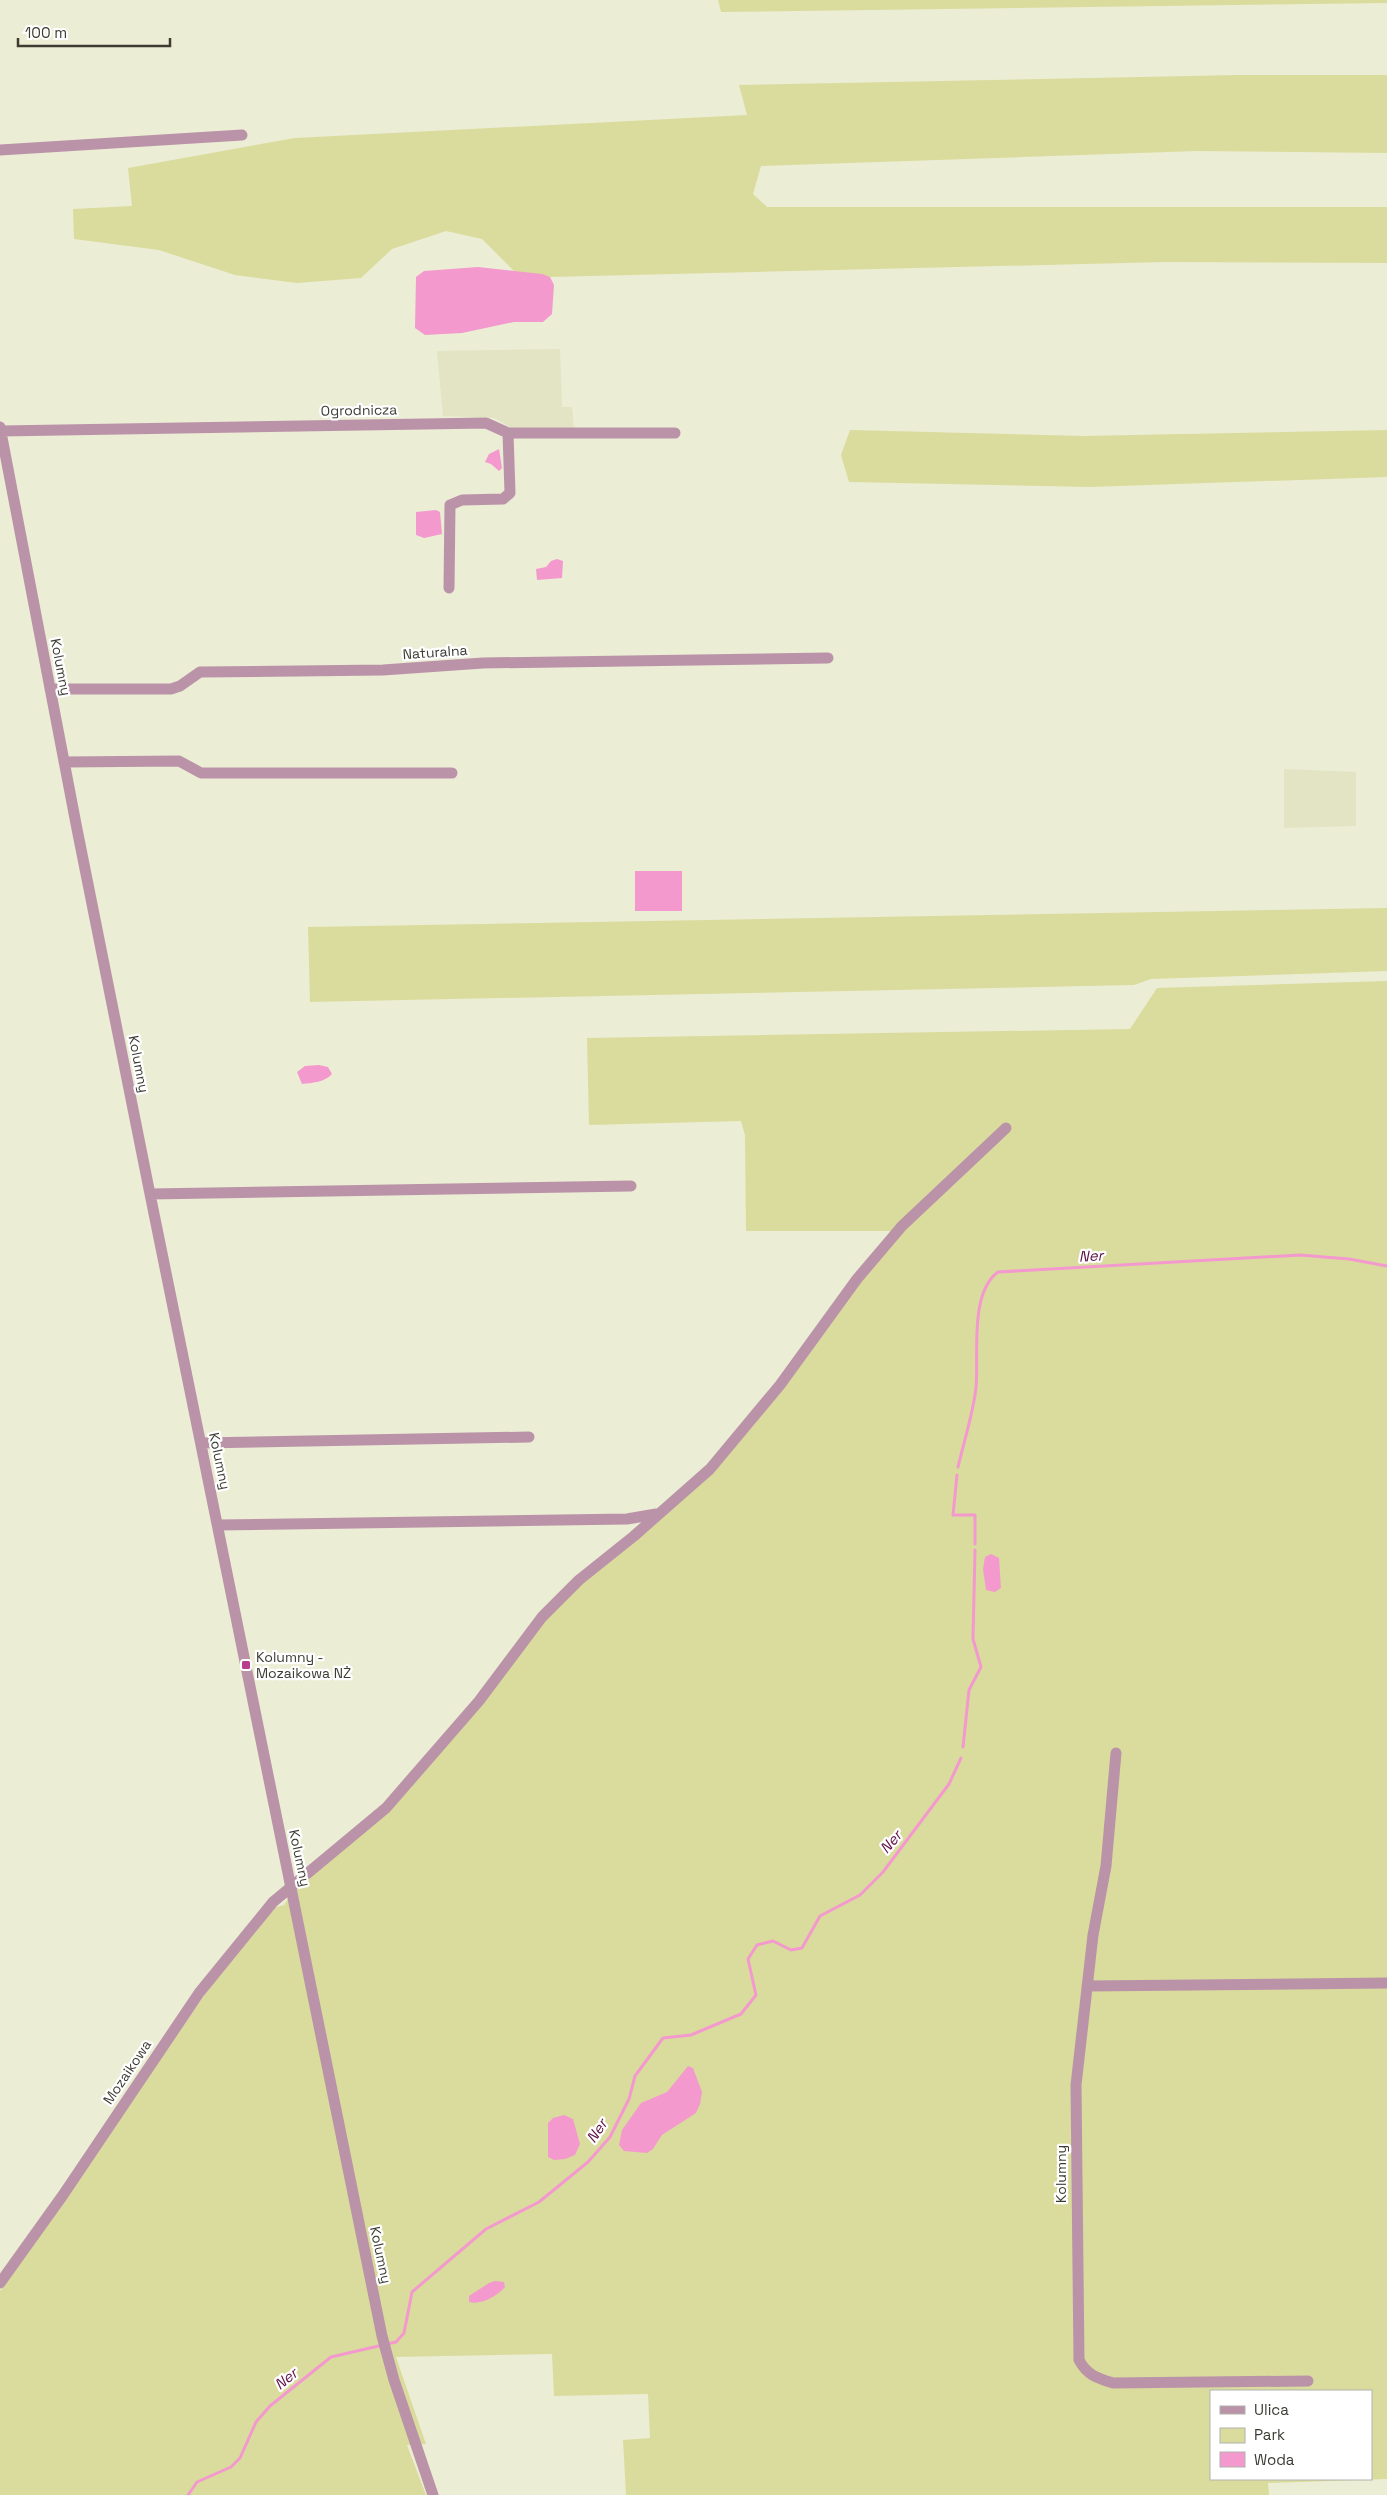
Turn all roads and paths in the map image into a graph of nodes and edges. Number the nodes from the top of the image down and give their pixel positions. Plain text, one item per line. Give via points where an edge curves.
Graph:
1 (242, 135) dead end
2 (0, 150) edge
3 (0, 429) edge
4 (675, 433) dead end
5 (508, 434) junction
6 (449, 588) dead end
7 (828, 658) dead end
8 (50, 689) junction
9 (64, 762) junction
10 (452, 773) dead end
11 (1006, 1128) dead end
12 (630, 1186) dead end
13 (150, 1194) junction
14 (529, 1437) dead end
15 (201, 1443) junction
16 (657, 1514) junction
17 (218, 1525) junction
18 (1116, 1753) dead end
19 (291, 1887) junction
20 (1387, 1984) edge
21 (1087, 1986) junction
22 (0, 2283) edge
23 (1308, 2381) dead end
24 (433, 2495) edge

1 - 2 street
3 - 5 street, Ogrodnicza via 486,423
3 - 8 street, Kolumny
4 - 5 street
5 - 6 street via 508,496 450,504
7 - 8 street, Naturalna via 483,663 382,670 200,672 171,689
8 - 9 street, Kolumny
9 - 10 street via 179,761 201,773
9 - 13 street, Kolumny
11 - 16 street, Mozaikowa via 902,1226 857,1279 780,1385 717,1461
12 - 13 street
13 - 15 street, Kolumny
14 - 15 street
15 - 17 street, Kolumny
16 - 17 street via 627,1519
16 - 19 street, Mozaikowa via 579,1580 542,1617 479,1701 386,1808
17 - 19 street, Kolumny
18 - 21 street, Kolumny via 1106,1866
19 - 22 street, Mozaikowa via 267,1908 200,1993
19 - 24 street, Kolumny via 382,2336
20 - 21 street
21 - 23 street, Kolumny via 1076,2085 1079,2360 1085,2370 1096,2378 1113,2384

